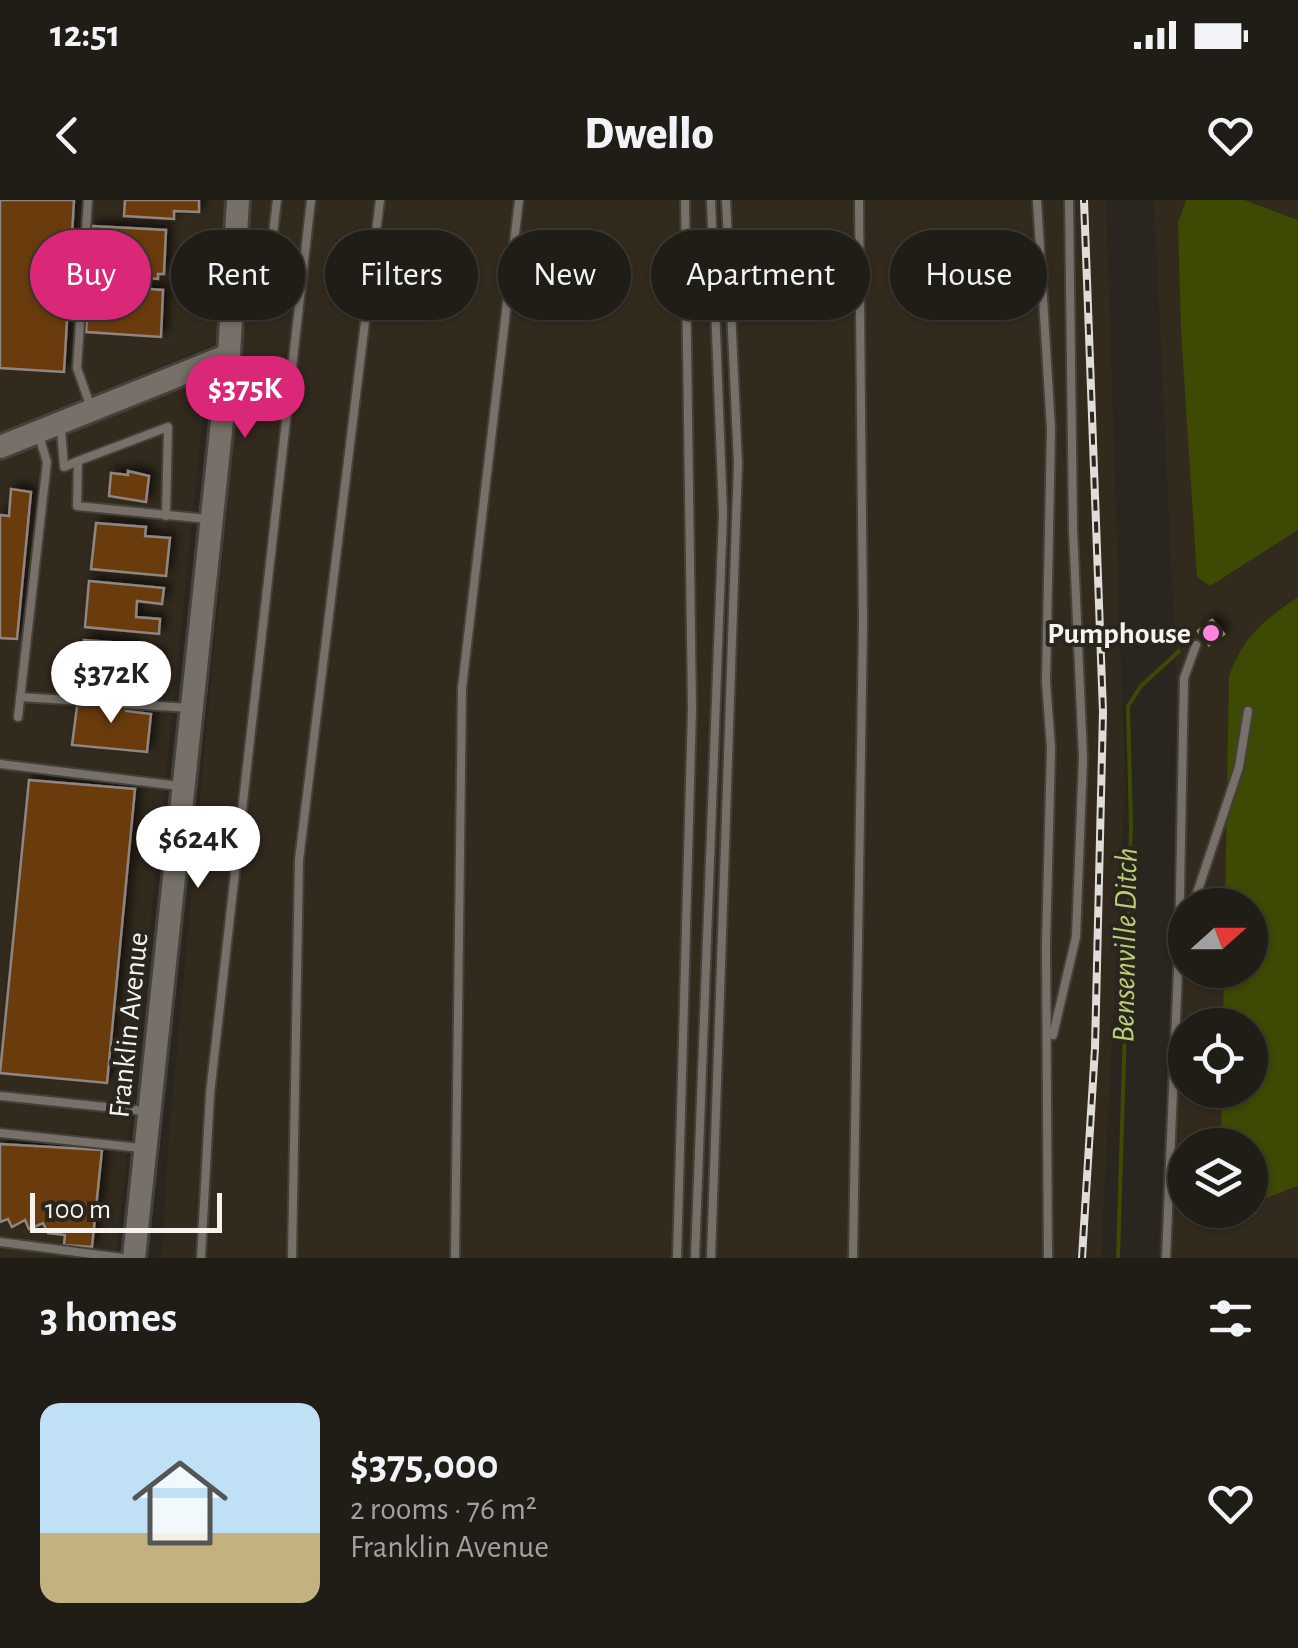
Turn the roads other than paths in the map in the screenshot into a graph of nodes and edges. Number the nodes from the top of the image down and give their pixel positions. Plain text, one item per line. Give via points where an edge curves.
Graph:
1 (88, 200) edge
2 (238, 200) edge
3 (278, 200) edge
4 (310, 200) edge
5 (380, 200) edge
6 (519, 200) edge
7 (685, 200) edge
8 (710, 200) edge
9 (726, 200) edge
10 (859, 200) edge
11 (1036, 200) edge
12 (1069, 200) edge
13 (274, 230) edge
14 (229, 355) junction
15 (92, 410) junction
16 (61, 422) junction
17 (38, 432) junction
18 (0, 448) edge
19 (78, 462) junction
20 (166, 516) junction
21 (208, 519) junction
22 (1196, 645) dead end
23 (20, 697) junction
24 (190, 708) junction
25 (1248, 711) dead end
26 (18, 717) dead end
27 (0, 764) edge
28 (182, 786) junction
29 (1180, 888) edge
30 (1199, 888) edge
31 (1177, 988) edge
32 (1050, 1049) junction
33 (0, 1096) edge
34 (149, 1112) junction
35 (0, 1133) edge
36 (145, 1149) junction
37 (0, 1242) edge
38 (123, 1258) edge
39 (134, 1258) edge
40 (201, 1258) edge
41 (292, 1258) edge
42 (455, 1258) edge
43 (677, 1258) edge
44 (694, 1258) edge
45 (711, 1258) edge
46 (853, 1258) edge
47 (1048, 1258) edge
48 (1166, 1258) edge

1 - 15 lane via 77,368
2 - 14 main road, Franklin Avenue
3 - 13 lane
4 - 40 lane via 210,1094
5 - 41 lane via 299,860
6 - 42 lane via 462,688
7 - 43 lane via 692,709
8 - 44 lane via 723,514
9 - 45 lane via 737,501
10 - 46 lane via 864,623
11 - 32 lane via 1051,429
12 - 32 lane via 1083,758 1076,937
14 - 15 main road
14 - 21 main road, Franklin Avenue
15 - 16 main road
16 - 17 main road
16 - 19 lane via 64,467
17 - 18 main road
17 - 23 lane via 46,462
19 - 20 lane via 76,506
19 - 20 lane via 168,427
20 - 21 lane
21 - 24 main road, Franklin Avenue
22 - 29 lane via 1184,678
23 - 24 lane
23 - 26 lane
24 - 28 main road, Franklin Avenue
25 - 30 lane via 1239,767
27 - 28 lane
28 - 34 main road, Franklin Avenue
31 - 48 lane
32 - 47 lane
33 - 34 lane
34 - 36 main road, Franklin Avenue
35 - 36 lane
36 - 39 main road, Franklin Avenue
37 - 38 lane

